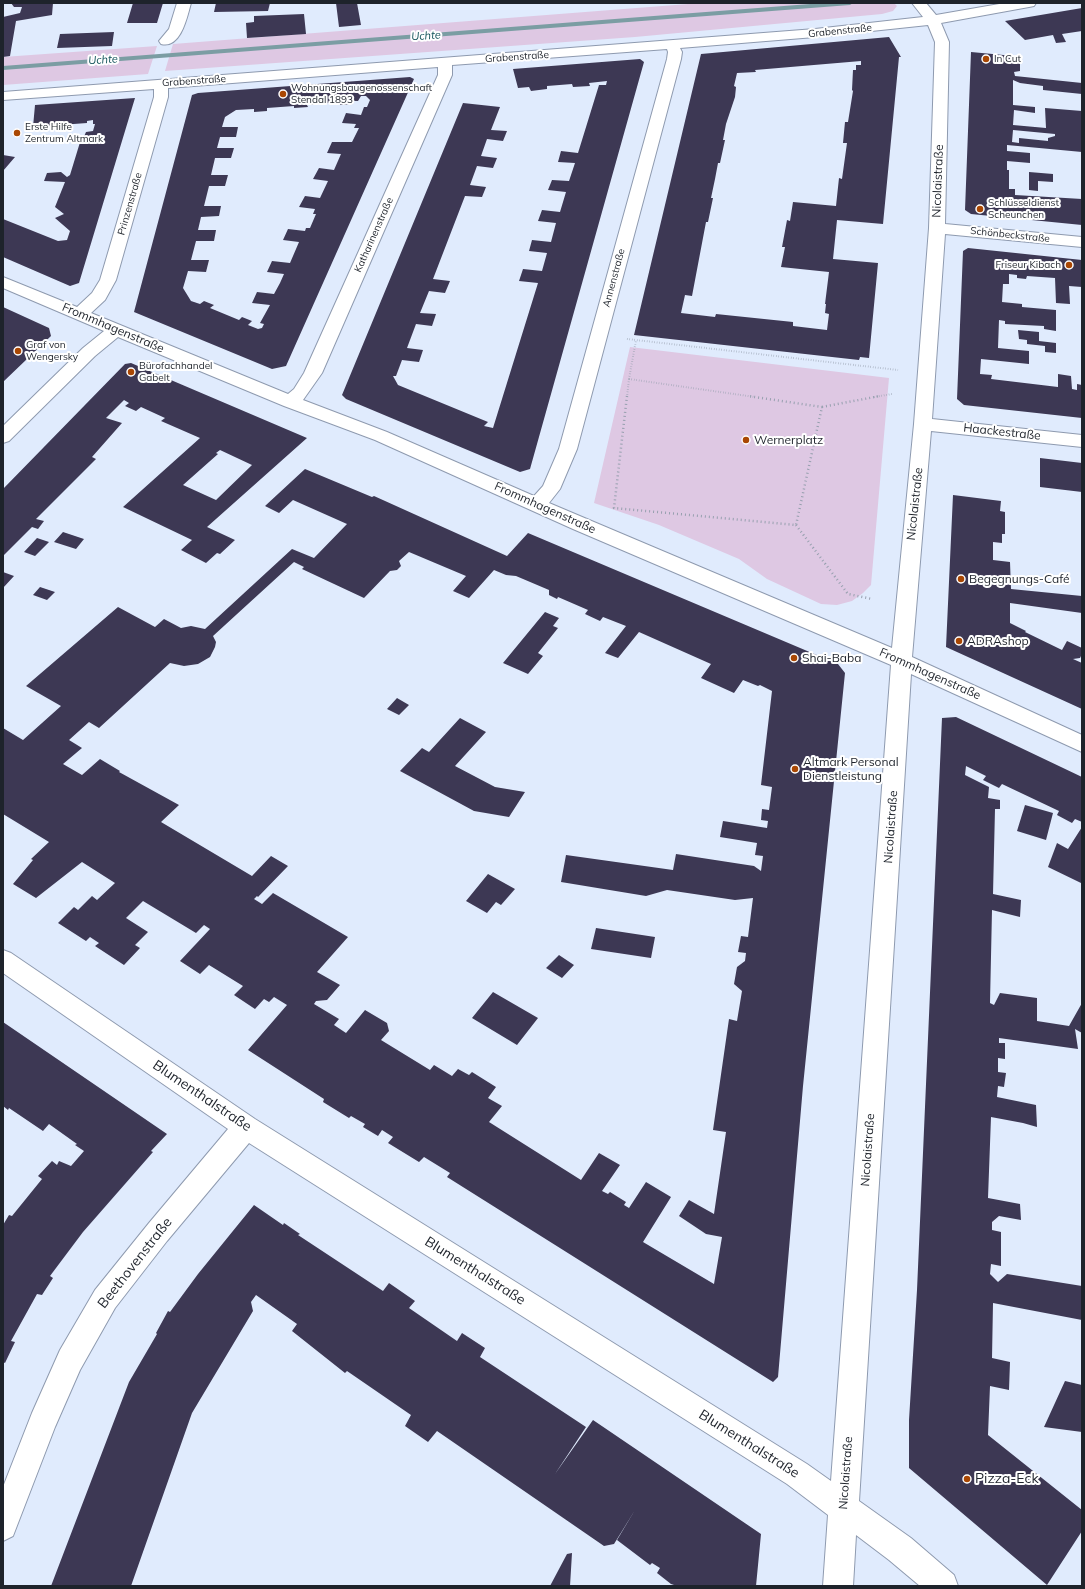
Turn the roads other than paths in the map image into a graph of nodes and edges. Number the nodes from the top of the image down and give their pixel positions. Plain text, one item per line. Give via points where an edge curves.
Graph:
1 (184, 3) edge
2 (1029, 3) edge
3 (925, 10) edge
4 (166, 41) dead end
5 (672, 45) junction
6 (445, 63) junction
7 (161, 84) junction
8 (3, 96) edge
9 (937, 228) junction
10 (1082, 242) edge
11 (3, 282) edge
12 (79, 314) junction
13 (116, 330) junction
14 (290, 402) junction
15 (923, 424) junction
16 (3, 437) edge
17 (1082, 441) edge
18 (537, 504) junction
19 (902, 660) junction
20 (1082, 744) edge
21 (3, 960) edge
22 (246, 1127) junction
23 (843, 1507) junction
24 (3, 1526) edge
25 (838, 1586) edge
26 (943, 1586) edge

1 - 4 street via 176,30
2 - 3 street, Grabenstraße
3 - 5 street, Grabenstraße via 829,32
3 - 9 street, Nicolaistraße via 940,33 942,42
5 - 6 street, Grabenstraße
5 - 18 street, Annenstraße via 674,59 568,449 551,489
6 - 7 street, Grabenstraße
6 - 14 street, Katharinenstraße via 445,75 313,373 300,393
7 - 8 street, Grabenstraße
7 - 12 street, Prinzenstraße via 161,97 108,280 99,296
9 - 10 street, Schönbeckstraße
9 - 15 street, Nicolaistraße
11 - 12 street, Frommhagenstraße
12 - 13 street, Frommhagenstraße
13 - 14 street, Frommhagenstraße
13 - 16 street via 88,352
14 - 18 street, Frommhagenstraße via 381,436
15 - 17 street, Haackestraße
15 - 19 street, Nicolaistraße
18 - 19 street, Frommhagenstraße
19 - 20 street, Frommhagenstraße
19 - 23 street, Nicolaistraße
21 - 22 street, Blumenthalstraße
22 - 23 street, Blumenthalstraße via 797,1474
22 - 24 street, Beethovenstraße via 105,1298 70,1360 42,1423
23 - 25 street, Nicolaistraße
23 - 26 street, Blumenthalstraße via 900,1549

